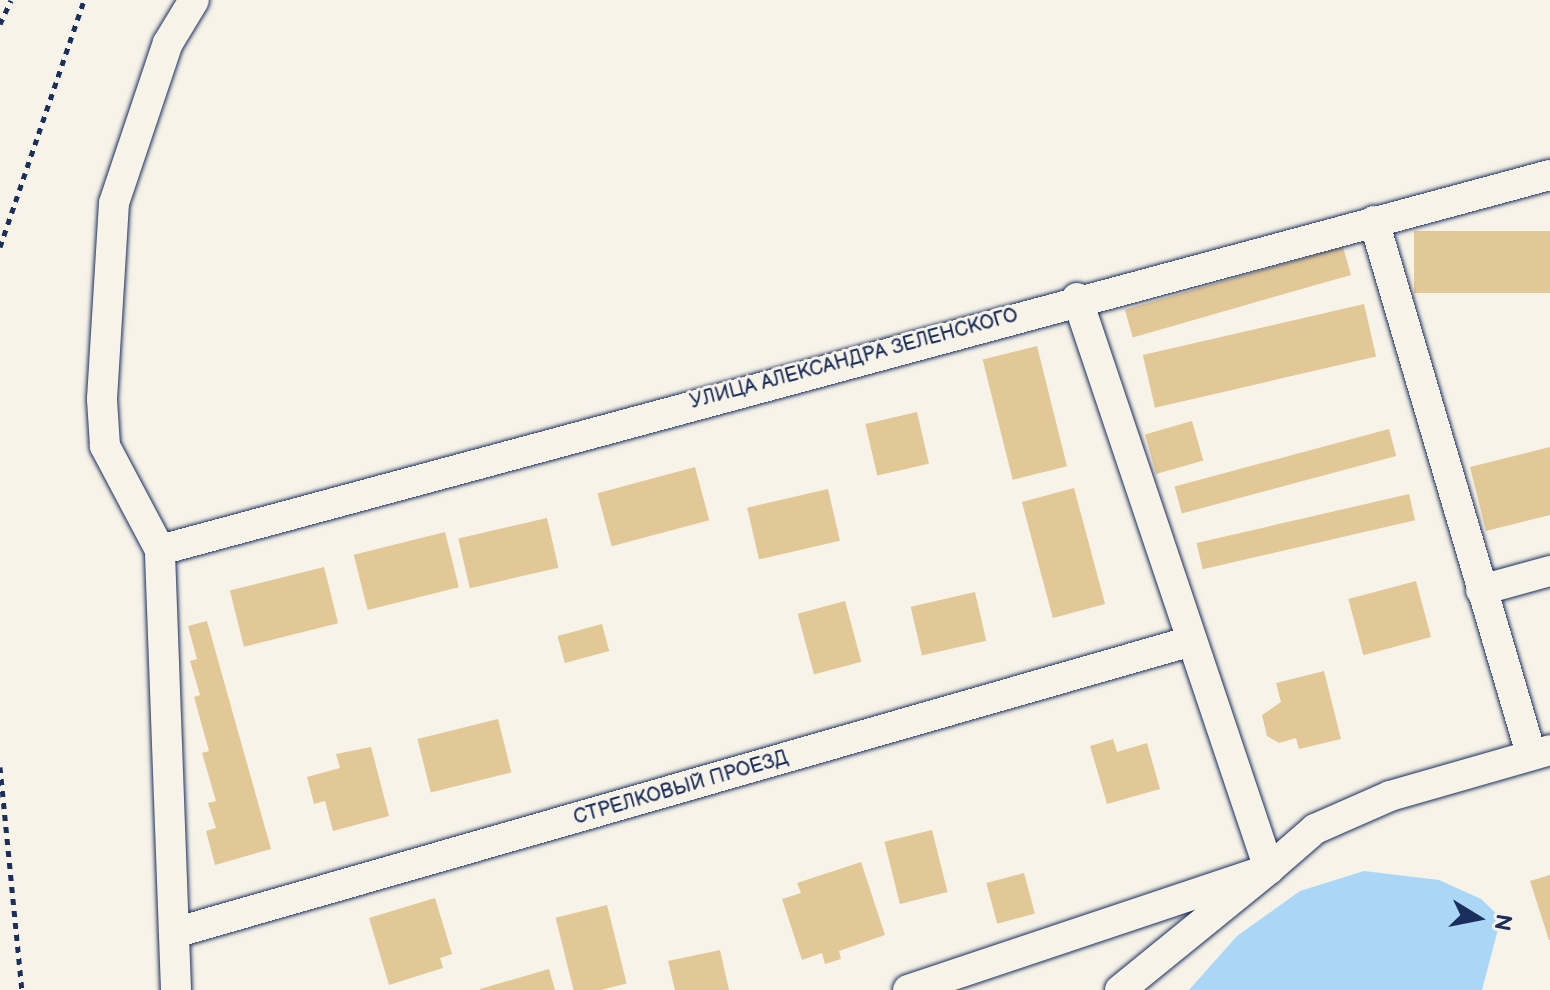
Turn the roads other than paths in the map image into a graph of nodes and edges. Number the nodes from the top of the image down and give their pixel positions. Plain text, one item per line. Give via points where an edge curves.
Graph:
1 (194, 0) edge
2 (1550, 175) edge
3 (1374, 221) junction
4 (1077, 298) junction
5 (160, 550) junction
6 (1550, 571) edge
7 (1481, 590) junction
8 (1188, 642) junction
9 (1541, 752) edge
10 (1269, 869) junction
11 (174, 933) junction
12 (176, 990) edge
13 (908, 990) edge
14 (1120, 990) edge

1 - 5 street via 168,43 114,203 105,446
2 - 3 street, УЛИЦА АЛЕКСАНДРА ЗЕЛЕНСКОГО
3 - 4 street, УЛИЦА АЛЕКСАНДРА ЗЕЛЕНСКОГО
3 - 7 street
4 - 5 street, УЛИЦА АЛЕКСАНДРА ЗЕЛЕНСКОГО
4 - 8 street
5 - 11 street
6 - 7 street
7 - 9 street
8 - 10 street
8 - 11 street, СТРЕЛКОВЫЙ ПРОЕЗД
9 - 10 street via 1328,823
10 - 13 street
10 - 14 street
11 - 12 street

